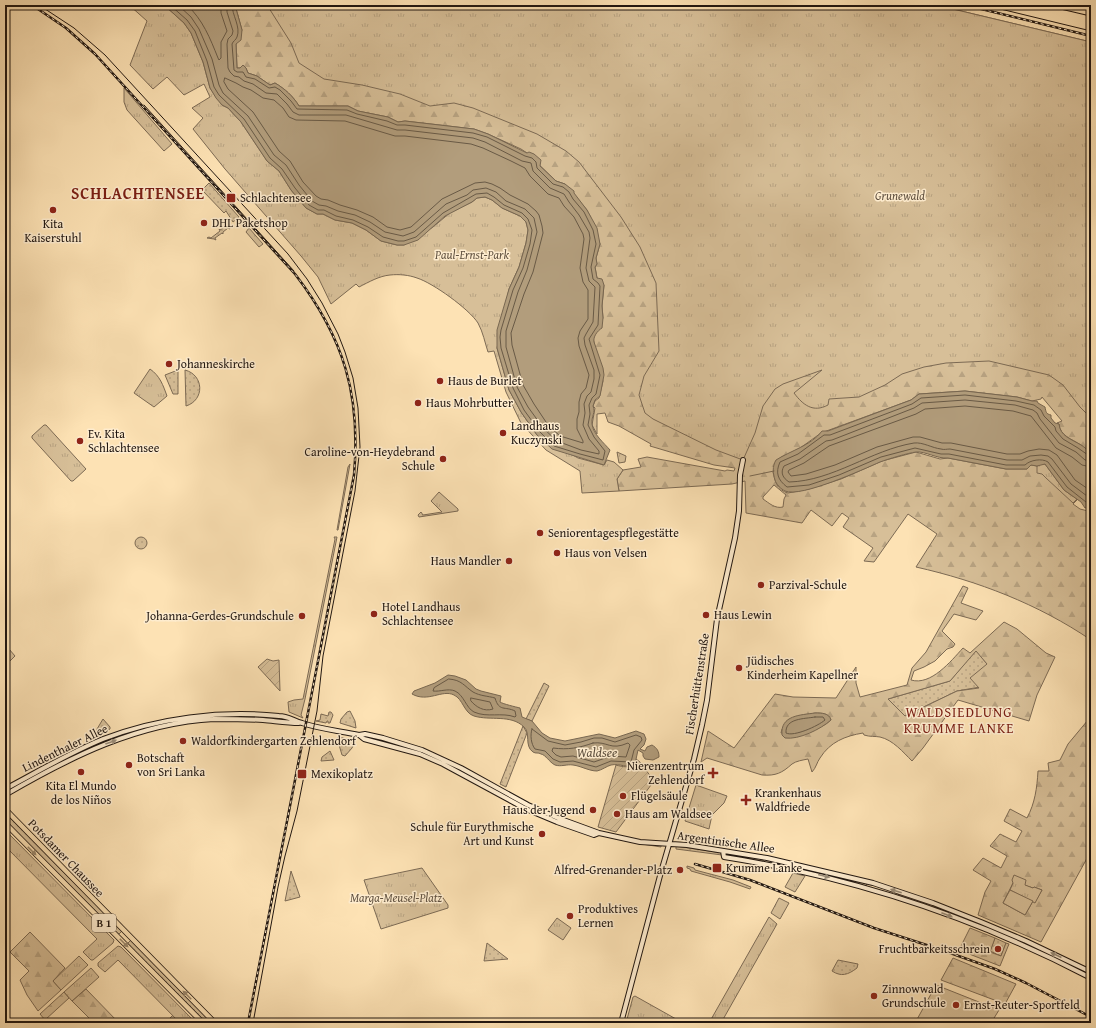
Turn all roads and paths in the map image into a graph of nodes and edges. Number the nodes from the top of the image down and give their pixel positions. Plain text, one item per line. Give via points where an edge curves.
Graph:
1 (1057, 5) edge
2 (1085, 5) edge
3 (1091, 7) edge
4 (1091, 13) edge
5 (743, 460) dead end
6 (301, 723) junction
7 (333, 730) joint
8 (359, 735) junction
9 (5, 789) edge
10 (5, 795) edge
11 (5, 809) edge
12 (5, 823) edge
13 (599, 833) junction
14 (669, 844) junction
15 (723, 851) junction
16 (1091, 972) edge
17 (1091, 978) edge
18 (203, 1023) edge
19 (215, 1023) edge
20 (620, 1023) edge

1 - 4 highway
2 - 3 highway
5 - 14 main road, Fischerhüttenstraße via 735,538 717,619 707,700 694,759
6 - 7 main road, Lindenthaler Allee
6 - 9 main road, Lindenthaler Allee via 280,716 228,715 156,723 88,745
10 -> 6 main road, Lindenthaler Allee via 86,752 159,727 225,719
7 - 8 main road, Argentinische Allee
8 - 13 main road, Argentinische Allee via 383,738 427,753 461,768 528,805
8 - 13 main road, Argentinische Allee via 364,739 420,754 443,764 526,809 557,822 594,836
19 -> 11 main road, Potsdamer Chaussee / B 1
12 -> 18 main road, Potsdamer Chaussee / B 1
13 - 14 main road, Argentinische Allee via 634,841
14 - 15 main road, Argentinische Allee
14 - 20 main road, Fischerhüttenstraße
16 -> 15 main road, Argentinische Allee via 1003,931 898,891 767,858
15 -> 17 main road, Argentinische Allee via 724,857 826,877 906,900 1002,937

